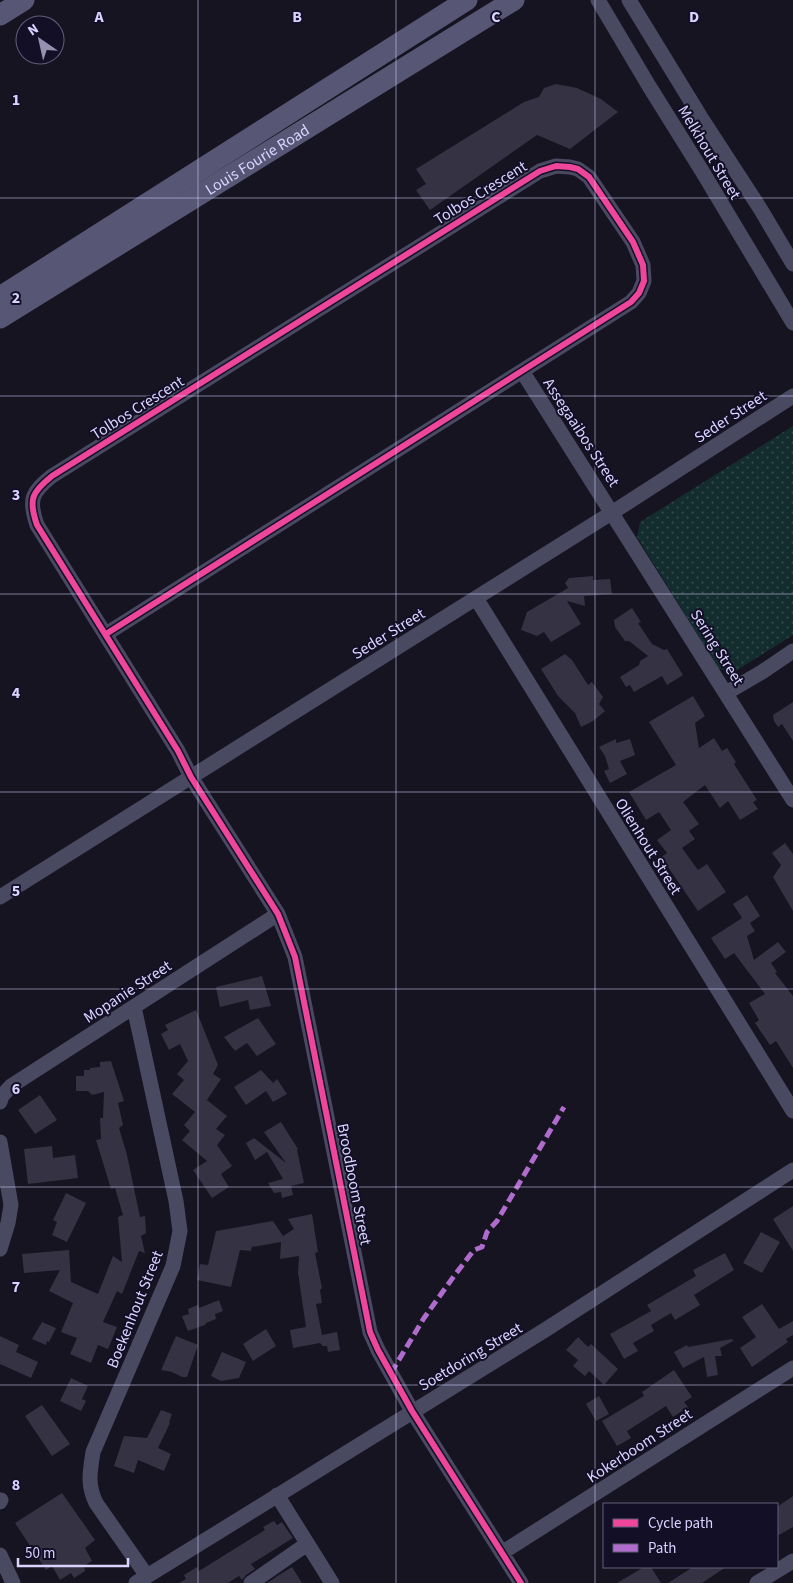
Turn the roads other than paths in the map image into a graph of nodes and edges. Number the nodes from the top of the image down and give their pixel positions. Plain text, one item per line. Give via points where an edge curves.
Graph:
1 (24, 0) edge
2 (467, 0) edge
3 (514, 0) edge
4 (598, 0) edge
5 (629, 0) edge
6 (0, 15) edge
7 (793, 264) edge
8 (0, 297) edge
9 (0, 318) edge
10 (793, 323) edge
11 (522, 370) junction
12 (793, 396) edge
13 (613, 512) junction
14 (476, 598) junction
15 (106, 634) junction
16 (793, 651) edge
17 (726, 693) junction
18 (191, 777) junction
19 (793, 800) edge
20 (0, 897) edge
21 (278, 914) junction
22 (134, 1007) junction
23 (0, 1102) edge
24 (793, 1111) edge
25 (0, 1142) edge
26 (793, 1170) edge
27 (0, 1249) edge
28 (793, 1368) edge
29 (412, 1411) junction
30 (277, 1495) junction
31 (307, 1544) junction
32 (503, 1552) junction
33 (0, 1555) edge
34 (793, 1561) edge
35 (141, 1580) edge
36 (13, 1583) edge
37 (251, 1583) edge
38 (332, 1583) edge
39 (521, 1583) edge
40 (757, 1583) edge

1 - 6 main road
2 - 8 main road, Louis Fourie Road
3 - 9 main road, Louis Fourie Road
4 - 10 street, Melkhout Street
5 - 7 street, Melkhout Street
11 - 13 street, Assegaaibos Street
11 - 15 street, Tolbos Crescent
11 - 15 street, Tolbos Crescent via 630,302 644,281 644,265 633,242 589,177 578,169 556,166 540,171 52,476 35,491 33,506 37,524
12 - 13 street, Seder Street
13 - 14 street, Seder Street
13 - 17 street, Sering Street
14 - 18 street, Seder Street
14 - 24 street, Olienhout Street
15 - 18 street, Tolbos Crescent
16 - 17 street
17 - 19 street, Sering Street
18 - 20 street, Seder Street
18 - 21 street, Broodboom Street
21 - 22 street, Mopanie Street
21 - 29 street, Broodboom Street via 295,957 370,1332
22 - 23 street, Mopanie Street via 12,1086
22 - 35 street, Boekenhout Street via 180,1231 173,1266 93,1452 89,1477 90,1491 96,1503
25 - 27 street via 11,1205
26 - 29 street, Soetdoring Street via 545,1330
28 - 32 street, Kokerboom Street
29 - 30 street, Soetdoring Street
29 - 32 street, Broodboom Street
30 - 31 street
30 - 35 street, Soetdoring Street
31 - 37 street
31 - 38 street
32 - 39 street, Broodboom Street
33 - 36 street
34 - 40 street

